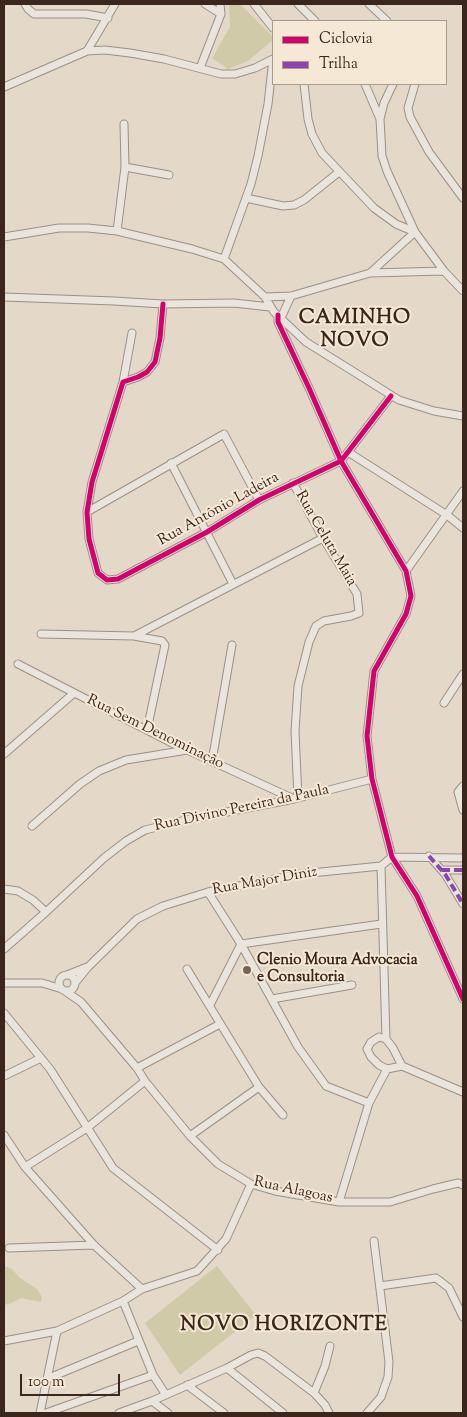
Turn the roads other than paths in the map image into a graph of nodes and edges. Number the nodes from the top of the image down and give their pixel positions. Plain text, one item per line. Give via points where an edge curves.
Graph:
1 (25, 4) edge
2 (115, 4) edge
3 (205, 4) edge
4 (220, 4) edge
5 (254, 4) edge
6 (298, 4) edge
7 (369, 4) edge
8 (221, 14) junction
9 (108, 18) junction
10 (314, 20) edge
11 (386, 20) edge
12 (272, 27) edge
13 (87, 51) junction
14 (272, 60) edge
15 (200, 68) junction
16 (272, 82) edge
17 (304, 85) edge
18 (365, 85) edge
19 (393, 85) edge
20 (415, 85) edge
21 (4, 86) edge
22 (380, 118) junction
23 (124, 124) dead end
24 (125, 166) junction
25 (339, 172) junction
26 (169, 175) dead end
27 (246, 198) junction
28 (463, 198) edge
29 (117, 231) junction
30 (415, 232) junction
31 (4, 237) edge
32 (224, 259) junction
33 (444, 271) junction
34 (370, 273) junction
35 (463, 292) edge
36 (291, 296) junction
37 (4, 297) edge
38 (265, 297) junction
39 (163, 304) junction
40 (270, 306) junction
41 (279, 317) junction
42 (132, 333) dead end
43 (122, 382) junction
44 (391, 396) junction
45 (463, 416) edge
46 (348, 452) junction
47 (341, 461) junction
48 (171, 463) junction
49 (293, 483) junction
50 (463, 491) edge
51 (259, 500) junction
52 (87, 512) junction
53 (446, 515) junction
54 (463, 528) edge
55 (207, 532) junction
56 (323, 538) junction
57 (406, 571) junction
58 (234, 584) junction
59 (41, 634) dead end
60 (134, 636) junction
61 (232, 645) dead end
62 (18, 664) dead end
63 (463, 674) edge
64 (74, 693) junction
65 (444, 703) dead end
66 (147, 730) junction
67 (187, 750) junction
68 (4, 754) edge
69 (212, 761) junction
70 (372, 779) junction
71 (463, 786) edge
72 (296, 799) junction
73 (463, 810) edge
74 (32, 826) dead end
75 (429, 856) junction
76 (392, 857) junction
77 (463, 858) edge
78 (380, 866) junction
79 (442, 870) junction
80 (463, 870) edge
81 (4, 889) edge
82 (208, 892) junction
83 (463, 904) edge
84 (46, 912) junction
85 (381, 924) junction
86 (241, 944) junction
87 (4, 949) edge
88 (88, 967) junction
89 (187, 969) dead end
90 (64, 977) junction
91 (4, 983) edge
92 (42, 983) junction
93 (75, 984) junction
94 (352, 985) dead end
95 (63, 990) junction
96 (272, 999) junction
97 (463, 999) edge
98 (81, 1002) junction
99 (210, 1005) junction
100 (4, 1013) edge
101 (220, 1024) junction
102 (386, 1039) junction
103 (41, 1058) junction
104 (402, 1066) junction
105 (136, 1068) junction
106 (387, 1069) junction
107 (4, 1076) edge
108 (145, 1081) junction
109 (259, 1087) junction
110 (463, 1092) edge
111 (369, 1103) junction
112 (282, 1115) dead end
113 (87, 1128) junction
114 (4, 1135) edge
115 (190, 1136) junction
116 (25, 1167) junction
117 (251, 1184) junction
118 (463, 1185) edge
119 (338, 1202) junction
120 (374, 1241) dead end
121 (94, 1245) junction
122 (9, 1248) dead end
123 (218, 1250) junction
124 (380, 1286) junction
125 (142, 1289) junction
126 (123, 1301) junction
127 (463, 1317) edge
128 (57, 1331) junction
129 (4, 1341) edge
130 (138, 1341) junction
131 (330, 1346) dead end
132 (227, 1368) junction
133 (153, 1375) junction
134 (49, 1378) junction
135 (187, 1385) junction
136 (314, 1392) junction
137 (166, 1395) junction
138 (152, 1401) junction
139 (40, 1413) edge
140 (46, 1413) edge
141 (119, 1413) edge
142 (168, 1413) edge
143 (224, 1413) edge
144 (283, 1413) edge
145 (330, 1413) edge
146 (368, 1413) edge

1 - 9 street via 34,14 86,14
2 - 9 street
3 - 8 street
4 - 8 street
5 - 12 street
6 - 10 street
7 - 11 street
8 - 15 street
9 - 13 street
13 - 15 street via 130,53
13 - 21 street
14 - 15 street via 235,74
16 - 27 street
17 - 25 street via 312,134 322,153
18 - 22 street
19 - 22 street
20 - 28 street via 408,108 410,118 429,152
22 - 30 street via 386,171
23 - 24 street
24 - 26 street
24 - 29 street
25 - 27 street via 294,205 283,206
25 - 30 street via 385,217
27 - 32 street
29 - 31 street via 59,228
29 - 32 street
30 - 33 street
30 - 34 street
32 - 38 street
33 - 34 street
33 - 35 street
34 - 36 street
36 - 38 street
36 - 41 street
37 - 39 street
38 - 40 street
39 - 40 street
39 - 43 street via 155,362 147,372
40 - 41 street
41 - 44 street via 306,342
41 - 47 street via 278,322
42 - 43 street
43 - 52 street via 92,482
44 - 45 street via 434,411
44 - 46 street, Rua Antônio Ladeira
46 - 47 street, Rua Antônio Ladeira
46 - 53 street
47 - 49 street, Rua Antônio Ladeira
47 - 57 street
48 - 51 street via 224,434
48 - 52 street
48 - 55 street
49 - 51 street, Rua Antônio Ladeira
49 - 56 street, Rua Celuta Maia
50 - 53 street
51 - 55 street, Rua Antônio Ladeira
52 - 55 street, Rua Antônio Ladeira via 89,539 98,573 107,580 118,579
53 - 54 street
53 - 57 street
55 - 58 street
56 - 58 street
56 - 72 street, Rua Celuta Maia via 357,594 360,613 324,620 316,626 309,642 298,686
57 - 70 street via 410,596 406,614 374,671 367,736
58 - 60 street
59 - 60 street
60 - 66 street via 162,641 165,645
61 - 69 street
62 - 64 street, Rua Sem Denominação
63 - 65 street
64 - 66 street, Rua Sem Denominação
64 - 68 street
66 - 67 street, Rua Sem Denominação
67 - 69 street, Rua Sem Denominação
67 - 74 street via 126,760 99,771
69 - 72 street, Rua Sem Denominação
70 - 72 street, Rua Divino Pereira da Paula
70 - 76 street
71 - 73 street via 458,792
72 - 84 street, Rua Divino Pereira da Paula via 145,830 104,858
75 - 76 street
75 - 77 street
75 - 79 street
76 - 78 street
76 - 97 street via 417,896
78 - 82 street, Rua Major Diniz via 301,874
78 - 85 street
79 - 80 street
79 - 83 street
81 - 84 street via 18,891
82 - 86 street
82 - 88 street, Rua Major Diniz via 164,906 137,919
84 - 87 street, Rua Divino Pereira da Paula
85 - 86 street
85 - 102 street
86 - 96 street
86 - 99 street
88 - 90 street, Rua Major Diniz
88 - 93 street, Rua Major Diniz
89 - 99 street
90 - 92 street, Rua Alagoas
90 - 93 street via 72,977
90 - 95 street via 60,984
91 - 92 street, Rua Alagoas
92 - 95 street, Rua Alagoas
93 - 95 street via 71,990
93 - 98 street, Rua Alagoas
94 - 96 street
95 - 98 street, Rua Alagoas
96 - 111 street via 298,1048 326,1086
98 - 105 street, Rua Alagoas
99 - 101 street
100 - 103 street
101 - 105 street
101 - 109 street
102 - 104 street
102 - 106 street via 379,1037 371,1042 368,1049 371,1057
103 - 107 street
103 - 113 street
104 - 106 street
104 - 110 street
105 - 108 street, Rua Alagoas
106 - 111 street
108 - 113 street
108 - 115 street, Rua Alagoas
109 - 112 street
109 - 115 street
111 - 119 street
113 - 116 street
113 - 123 street via 113,1168
114 - 116 street
115 - 117 street, Rua Alagoas via 218,1164
116 - 121 street
117 - 119 street, Rua Alagoas
117 - 123 street
118 - 119 street, Rua Alagoas via 458,1183 390,1202
120 - 124 street
121 - 122 street
121 - 125 street
123 - 125 street via 197,1271
124 - 127 street via 436,1278 449,1288
124 - 146 street via 388,1377 381,1396
125 - 126 street
126 - 128 street
126 - 130 street
128 - 129 street
128 - 134 street
130 - 133 street
130 - 134 street
131 - 136 street
132 - 135 street
132 - 136 street via 261,1353
132 - 144 street
133 - 137 street
133 - 140 street
134 - 139 street
135 - 137 street
135 - 143 street
136 - 145 street
137 - 138 street
138 - 141 street
138 - 142 street

